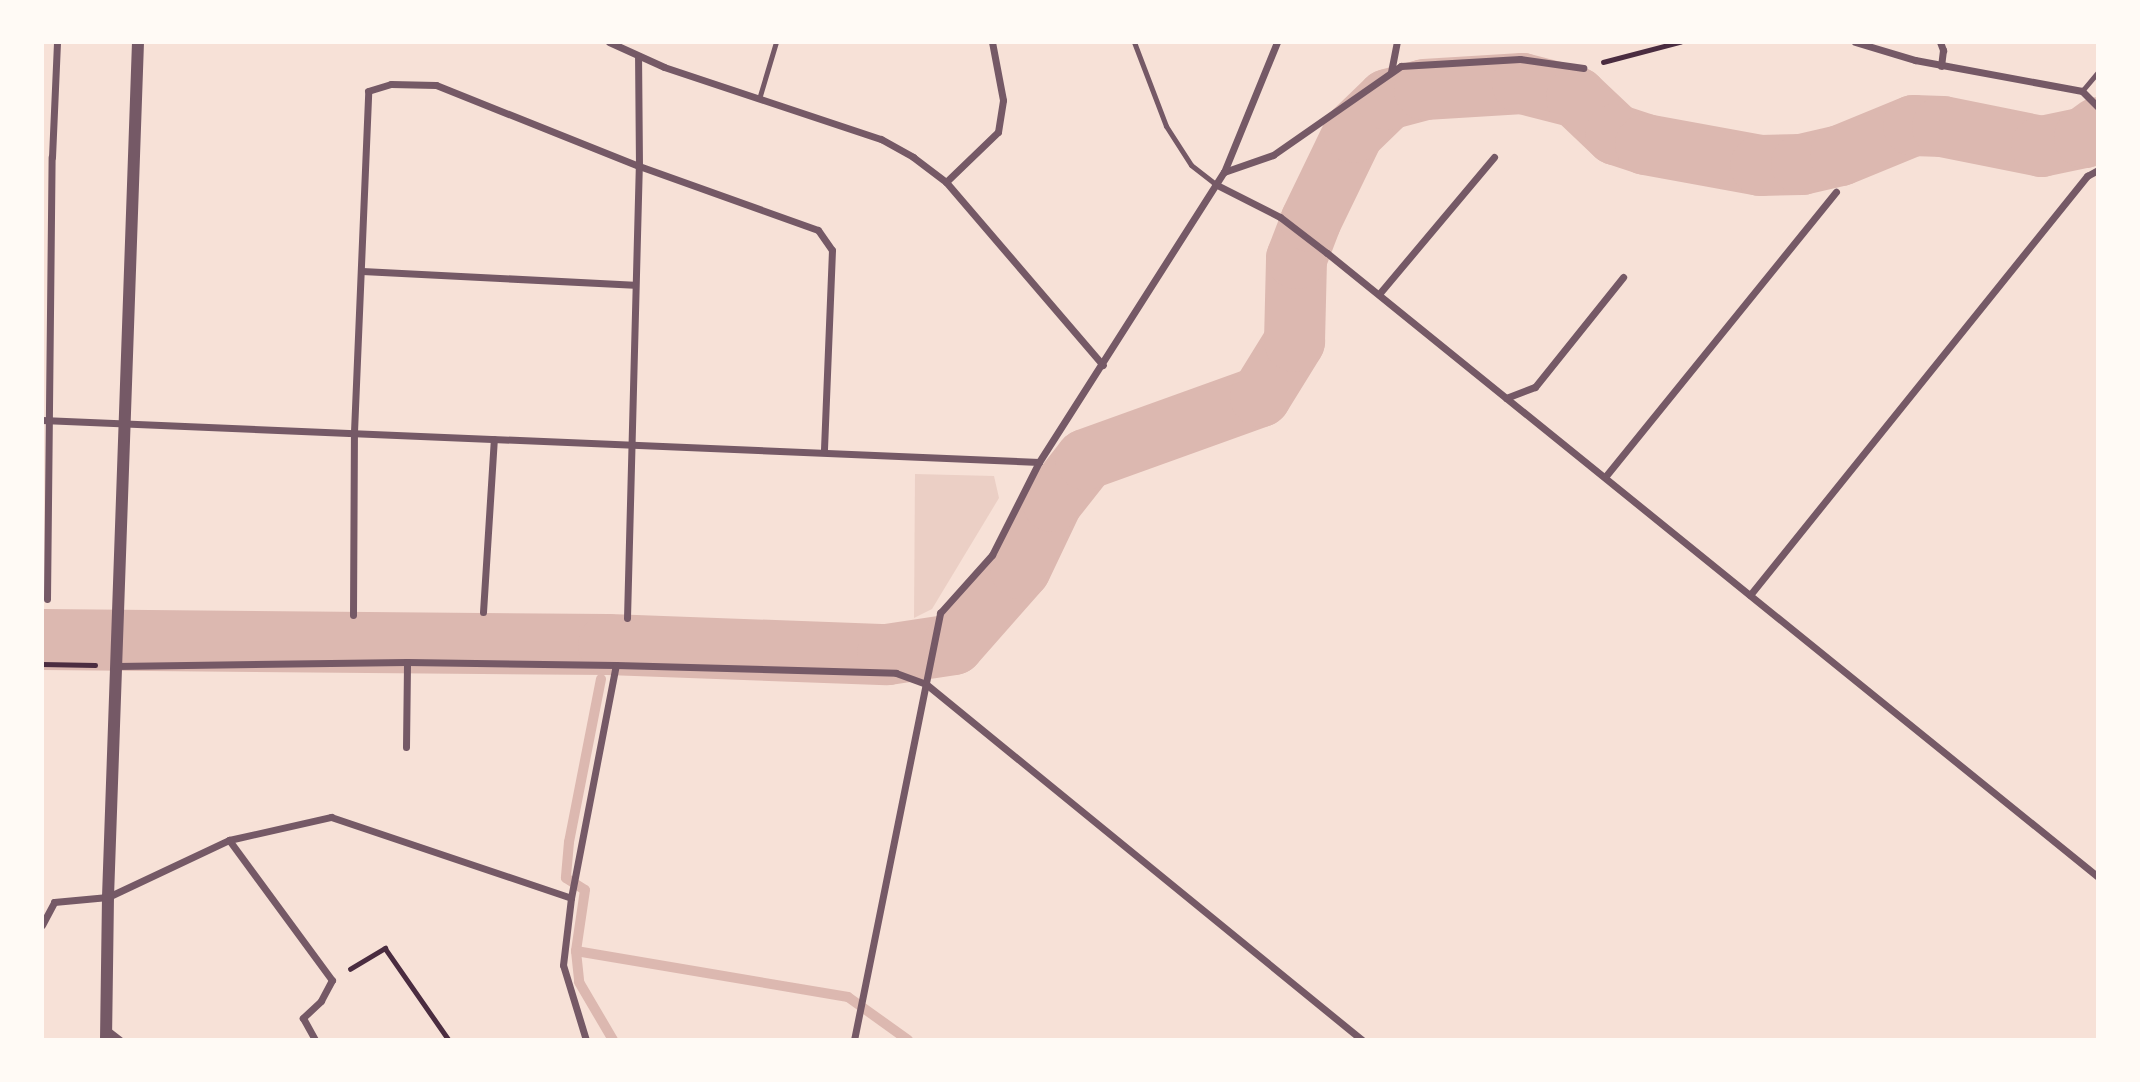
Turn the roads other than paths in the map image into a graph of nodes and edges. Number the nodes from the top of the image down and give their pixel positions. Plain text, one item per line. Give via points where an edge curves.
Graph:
1 (57, 42) edge
2 (138, 42) edge
3 (609, 42) edge
4 (776, 42) edge
5 (992, 42) edge
6 (1134, 42) edge
7 (1277, 42) edge
8 (1397, 42) edge
9 (1855, 42) edge
10 (1940, 42) edge
11 (638, 55) junction
12 (1941, 66) junction
13 (1583, 68) road end
14 (1391, 72) junction
15 (2098, 72) edge
16 (2083, 92) junction
17 (759, 99) junction
18 (2098, 107) edge
19 (42, 157) edge
20 (1494, 157) dead end
21 (52, 158) junction
22 (639, 166) junction
23 (2098, 170) edge
24 (1224, 172) junction
25 (946, 182) junction
26 (1215, 184) junction
27 (1836, 192) dead end
28 (362, 271) junction
29 (1623, 277) dead end
30 (634, 285) junction
31 (42, 286) edge
32 (51, 286) junction
33 (1379, 294) junction
34 (1103, 365) junction
35 (1506, 398) junction
36 (46, 420) edge
37 (126, 423) junction
38 (354, 432) junction
39 (494, 439) junction
40 (629, 445) junction
41 (824, 452) junction
42 (1039, 462) junction
43 (1605, 477) junction
44 (1750, 594) junction
45 (47, 598) dead end
46 (483, 612) dead end
47 (353, 615) dead end
48 (627, 618) dead end
49 (407, 662) junction
50 (117, 664) junction
51 (615, 665) junction
52 (927, 682) junction
53 (406, 747) dead end
54 (229, 840) junction
55 (2098, 877) edge
56 (572, 896) junction
57 (108, 897) junction
58 (42, 925) edge
59 (106, 1035) edge
60 (585, 1039) edge
61 (120, 1040) edge
62 (315, 1040) edge
63 (854, 1040) edge
64 (1362, 1040) edge

1 - 21 street
2 - 37 street
3 - 11 street
4 - 17 lane
5 - 25 street via 1003,100 998,132
6 - 26 lane via 1167,126 1191,165
7 - 24 street
8 - 14 street
9 - 12 street
10 - 12 street
11 - 17 street
11 - 22 street
12 - 16 street
13 - 14 street via 1520,59 1401,66
14 - 24 street via 1273,155
15 - 16 lane
16 - 18 street
17 - 25 street via 881,139
19 - 21 street
20 - 33 street
21 - 32 street
22 - 28 street via 436,85 391,84 368,91
22 - 30 street
22 - 41 street via 818,230 832,250
23 - 44 street via 2087,176
24 - 26 street
25 - 34 street
26 - 33 street via 1280,218
26 - 34 street
27 - 43 street
28 - 30 street
28 - 38 street
29 - 35 street via 1535,387
30 - 40 street
31 - 32 street
32 - 36 street
33 - 35 street
34 - 42 street
35 - 43 street
36 - 37 street
36 - 45 street
37 - 38 street
37 - 50 street
38 - 39 street
38 - 47 street
39 - 40 street
39 - 46 street
40 - 41 street
40 - 48 street
41 - 42 street
42 - 52 street via 992,555 940,613
43 - 44 street
44 - 55 street
49 - 50 street
49 - 51 street
49 - 53 street
50 - 57 street
51 - 52 street via 896,673
51 - 56 street
52 - 63 street
52 - 64 street
54 - 56 street via 331,817
54 - 57 street
54 - 62 street via 332,980 321,1001 303,1017
56 - 60 street via 563,965
57 - 58 street via 54,902
57 - 59 street
59 - 61 street

